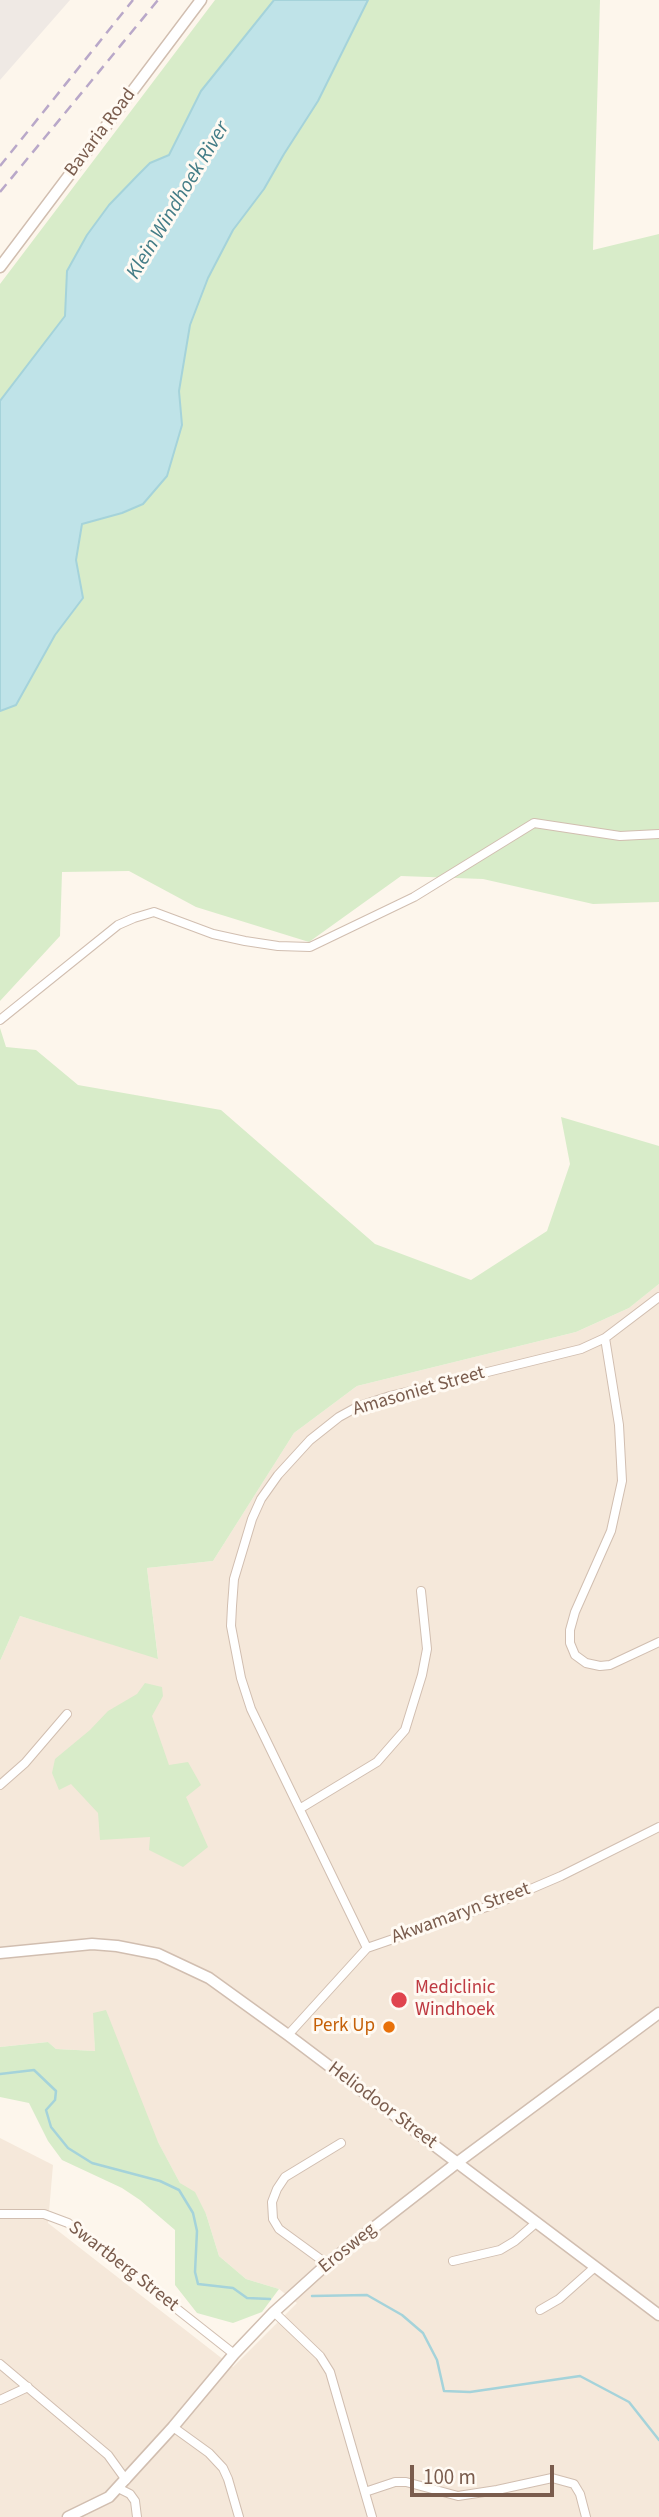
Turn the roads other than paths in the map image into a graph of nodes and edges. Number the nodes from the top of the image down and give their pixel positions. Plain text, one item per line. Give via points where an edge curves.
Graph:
1 (201, 0) edge
2 (0, 267) edge
3 (659, 834) edge
4 (0, 1020) edge
5 (659, 1297) edge
6 (605, 1338) junction
7 (421, 1591) dead end
8 (659, 1642) edge
9 (67, 1714) dead end
10 (0, 1785) edge
11 (301, 1808) junction
12 (659, 1827) edge
13 (367, 1948) junction
14 (0, 1953) edge
15 (659, 2013) edge
16 (288, 2035) junction
17 (341, 2143) dead end
18 (458, 2162) junction
19 (0, 2214) edge
20 (537, 2222) junction
21 (453, 2261) dead end
22 (327, 2264) junction
23 (595, 2267) junction
24 (540, 2309) dead end
25 (274, 2312) junction
26 (659, 2315) edge
27 (234, 2354) junction
28 (0, 2364) edge
29 (29, 2387) junction
30 (0, 2400) edge
31 (173, 2427) junction
32 (122, 2484) junction
33 (365, 2492) junction
34 (68, 2517) edge
35 (137, 2517) edge
36 (239, 2517) edge
37 (372, 2517) edge
38 (586, 2517) edge

1 - 2 street, Bavaria Road
3 - 4 street via 620,836 534,823 414,897 310,947 234,939 154,912 118,925
5 - 6 street, Amasoniet Street
6 - 8 street via 619,1425 622,1481 611,1531 575,1612 570,1643 586,1664 600,1666
6 - 11 street, Amasoniet Street via 581,1349 359,1406 310,1440 261,1499 234,1579 231,1626 251,1709
7 - 11 street via 427,1649 405,1730 377,1762
9 - 10 street
11 - 13 street, Amasoniet Street
12 - 13 street, Akwamaryn Street via 498,1903
13 - 16 street, Akwamaryn Street
14 - 16 street, Heliodoor Street via 92,1944 158,1954 209,1978
15 - 18 street, Erosweg
16 - 18 street, Heliodoor Street
17 - 22 street via 285,2177 272,2202 279,2229
18 - 20 street, Heliodoor Street
18 - 22 street, Erosweg
19 - 27 street, Swartberg Street via 44,2214 68,2223
20 - 21 street via 500,2250
20 - 23 street, Heliodoor Street
22 - 25 street, Erosweg
23 - 24 street via 559,2299
23 - 26 street, Heliodoor Street
25 - 27 street, Erosweg
25 - 33 street via 320,2356 330,2372
27 - 31 street, Erosweg
28 - 29 street
29 - 30 street
29 - 32 street via 108,2455
31 - 32 street, Erosweg
31 - 36 street via 223,2469
32 - 34 street, Erosweg via 109,2497
32 - 35 street via 135,2501
33 - 37 street
33 - 38 street via 406,2482 458,2496 552,2477 574,2484

